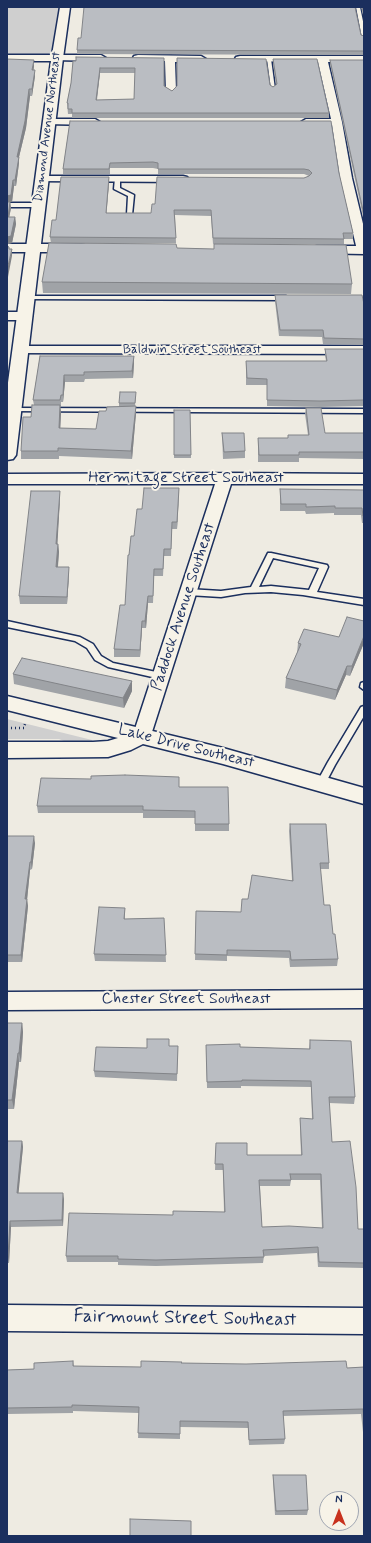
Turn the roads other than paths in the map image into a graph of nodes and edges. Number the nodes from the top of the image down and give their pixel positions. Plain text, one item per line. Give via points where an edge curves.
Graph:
1 (65, 7) edge
2 (358, 7) edge
3 (364, 38) edge
4 (7, 58) edge
5 (57, 58) junction
6 (108, 58) edge
7 (131, 58) edge
8 (170, 59) junction
9 (208, 59) edge
10 (231, 59) edge
11 (269, 59) junction
12 (322, 59) junction
13 (364, 59) edge
14 (273, 89) edge
15 (171, 91) edge
16 (49, 122) junction
17 (103, 122) edge
18 (298, 122) edge
19 (337, 122) junction
20 (42, 179) junction
21 (117, 179) junction
22 (195, 179) edge
23 (7, 205) edge
24 (39, 205) junction
25 (130, 214) edge
26 (7, 248) edge
27 (33, 248) junction
28 (94, 248) edge
29 (301, 250) edge
30 (363, 250) edge
31 (27, 298) junction
32 (296, 298) edge
33 (7, 316) edge
34 (25, 316) junction
35 (20, 350) junction
36 (364, 350) edge
37 (12, 374) edge
38 (12, 410) junction
39 (364, 411) edge
40 (7, 455) edge
41 (225, 478) junction
42 (7, 479) edge
43 (364, 479) edge
44 (254, 590) junction
45 (188, 592) junction
46 (312, 593) junction
47 (364, 602) edge
48 (7, 624) edge
49 (161, 676) junction
50 (7, 703) edge
51 (364, 709) edge
52 (142, 735) junction
53 (7, 750) edge
54 (321, 784) junction
55 (364, 796) edge
56 (364, 999) edge
57 (7, 1001) edge
58 (7, 1318) edge
59 (364, 1321) edge

1 - 5 street, Diamond Avenue Northeast
2 - 3 lane
4 - 5 street
5 - 6 street
5 - 16 street, Diamond Avenue Northeast
7 - 8 street
8 - 9 street
8 - 15 street
10 - 11 street
11 - 12 street
11 - 14 lane
12 - 13 street
12 - 19 street
16 - 17 street
16 - 20 street, Diamond Avenue Northeast
18 - 19 street
19 - 30 street via 346,178
20 - 21 street
20 - 24 street, Diamond Avenue Northeast
21 - 22 street
21 - 25 lane via 117,189 131,195
23 - 24 lane
24 - 27 street, Diamond Avenue Northeast
26 - 27 street
27 - 28 street
27 - 31 street, Diamond Avenue Northeast
29 - 30 street
31 - 32 lane
31 - 34 street, Diamond Avenue Northeast
33 - 34 street
34 - 35 street, Diamond Avenue Northeast
35 - 36 street, Baldwin Street Southeast
35 - 37 street, Diamond Avenue Northeast
37 - 38 street, Diamond Avenue Northeast
38 - 39 lane
38 - 40 street, Diamond Avenue Northeast
41 - 42 street, Hermitage Street Southeast
41 - 43 street, Hermitage Street Southeast
41 - 45 street, Paddock Avenue Southeast
44 - 45 lane via 221,594
44 - 46 lane
44 - 46 lane via 271,555 324,567
45 - 49 street, Paddock Avenue Southeast
46 - 47 lane
48 - 49 lane via 77,639 90,646 98,658 111,665
49 - 52 street, Paddock Avenue Southeast
50 - 52 street, Lake Drive Southeast
51 - 54 lane
52 - 53 street via 123,745 108,749
52 - 54 street, Lake Drive Southeast
54 - 55 street, Lake Drive Southeast
56 - 57 street, Chester Street Southeast
58 - 59 street, Fairmount Street Southeast

